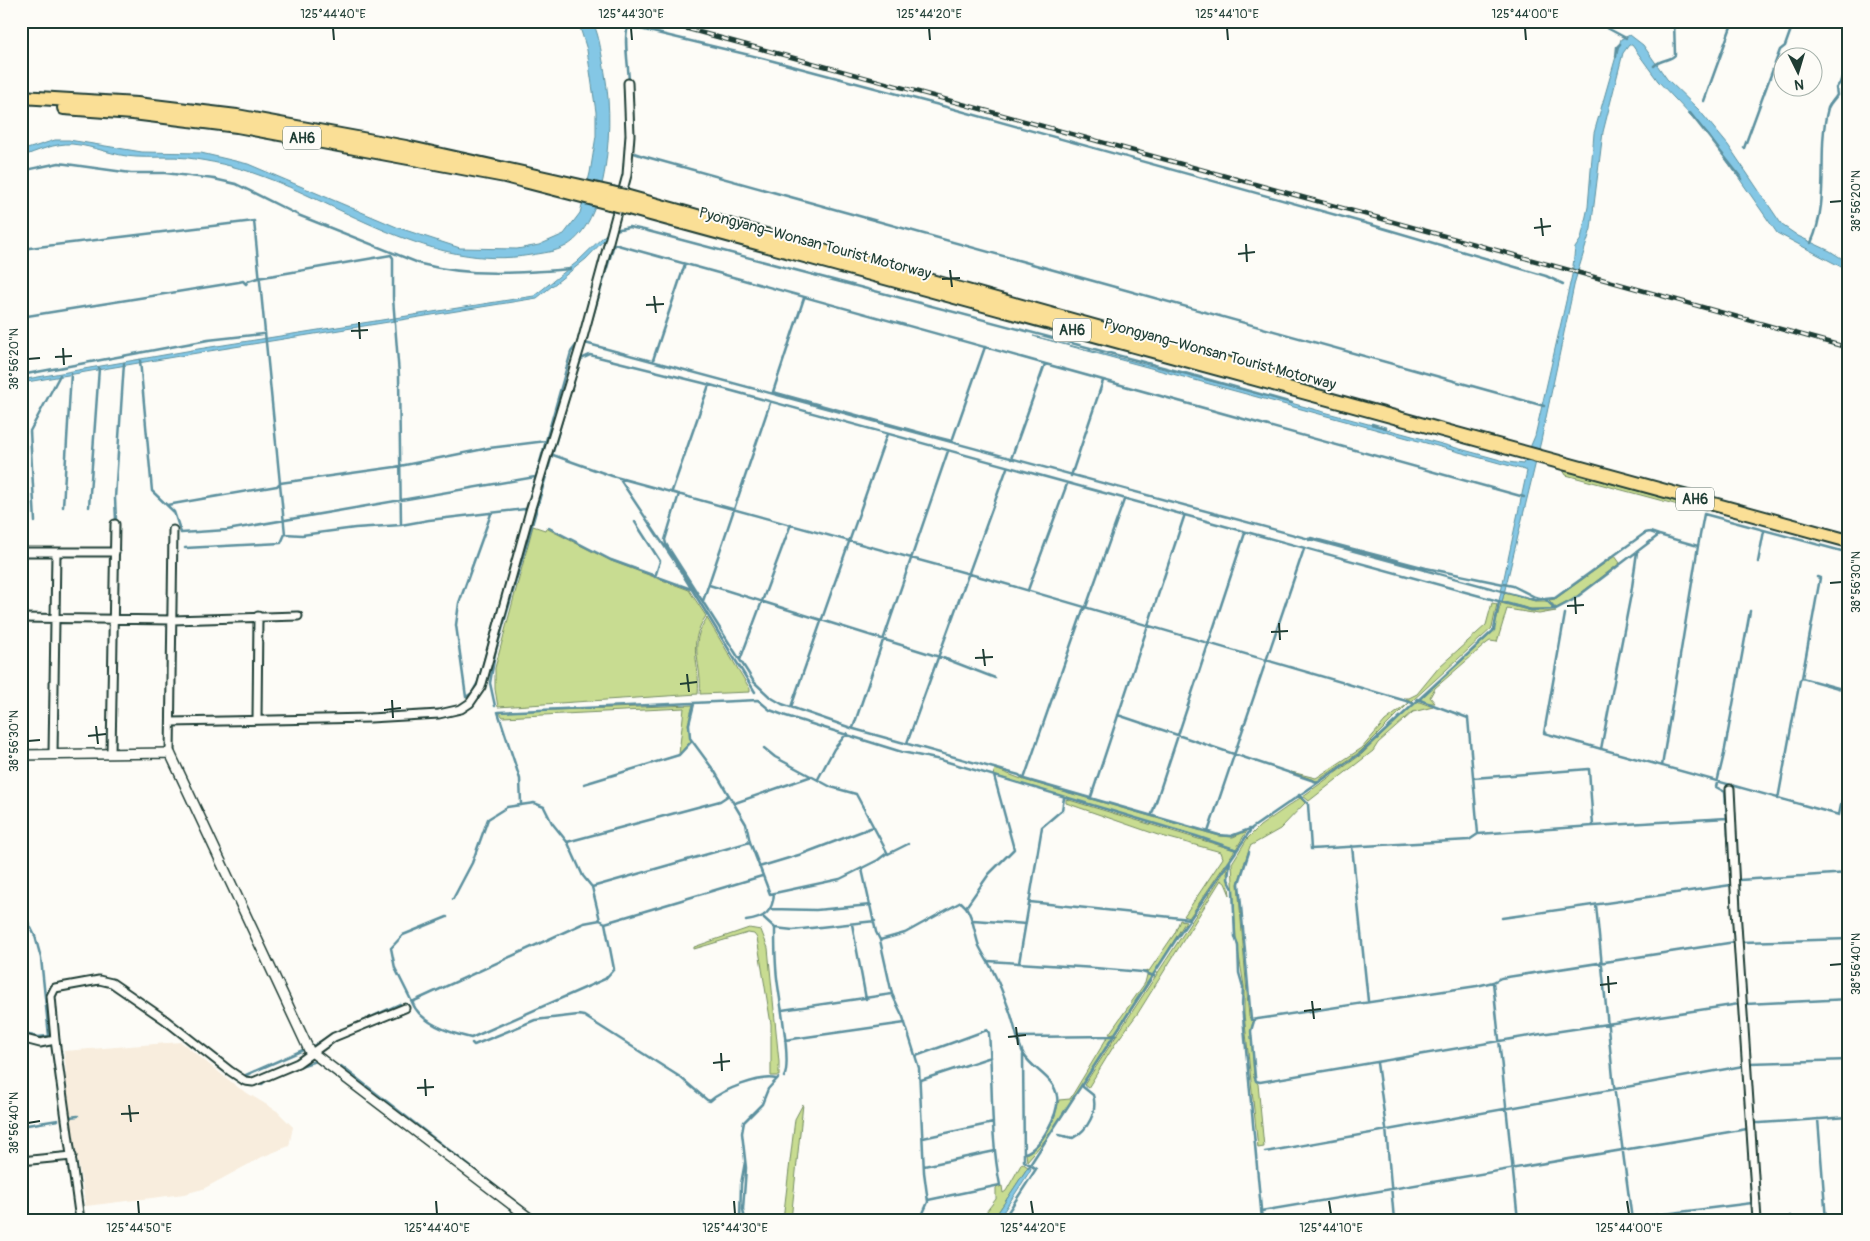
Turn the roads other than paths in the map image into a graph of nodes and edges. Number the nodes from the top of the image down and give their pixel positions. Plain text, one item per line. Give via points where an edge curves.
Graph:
1 (628, 83) dead end
2 (21, 97) edge
3 (21, 105) edge
4 (580, 190) junction
5 (1543, 454) junction
6 (115, 524) dead end
7 (173, 530) dead end
8 (1849, 534) edge
9 (1849, 541) edge
10 (21, 552) edge
11 (56, 552) junction
12 (115, 552) junction
13 (258, 616) junction
14 (298, 616) dead end
15 (21, 618) edge
16 (56, 618) junction
17 (114, 619) junction
18 (173, 620) junction
19 (257, 720) junction
20 (171, 722) junction
21 (111, 753) junction
22 (170, 753) junction
23 (53, 754) junction
24 (21, 755) edge
25 (1730, 789) dead end
26 (405, 1008) dead end
27 (21, 1038) edge
28 (55, 1040) junction
29 (311, 1053) junction
30 (72, 1156) junction
31 (21, 1161) edge
32 (80, 1220) edge
33 (532, 1220) edge
34 (1757, 1220) edge

1 - 19 street via 630,135 627,174 582,341 476,696 461,709 439,714
2 - 4 highway via 137,104 237,116 406,147
3 - 4 highway, Pyongyang–Wonsan Tourist Motorway / AH6 via 133,113 237,126
4 - 5 highway, Pyongyang–Wonsan Tourist Motorway / AH6
5 - 8 highway
5 - 9 highway, Pyongyang–Wonsan Tourist Motorway / AH6
6 - 12 street
7 - 18 street
10 - 11 street
11 - 12 street
11 - 16 street
12 - 17 street
13 - 14 street
13 - 18 street
13 - 19 street
15 - 16 street
16 - 17 street
16 - 23 street
17 - 18 street
17 - 21 street
18 - 20 street
19 - 20 street
20 - 22 street
21 - 22 street
21 - 23 street
22 - 29 street
23 - 24 street
25 - 34 street
26 - 29 street via 334,1037
27 - 28 street via 40,1043
28 - 29 street via 51,996 55,988 99,980 112,983 136,999 245,1080 253,1082 298,1063
28 - 30 street
29 - 33 street
30 - 31 street
30 - 32 street

